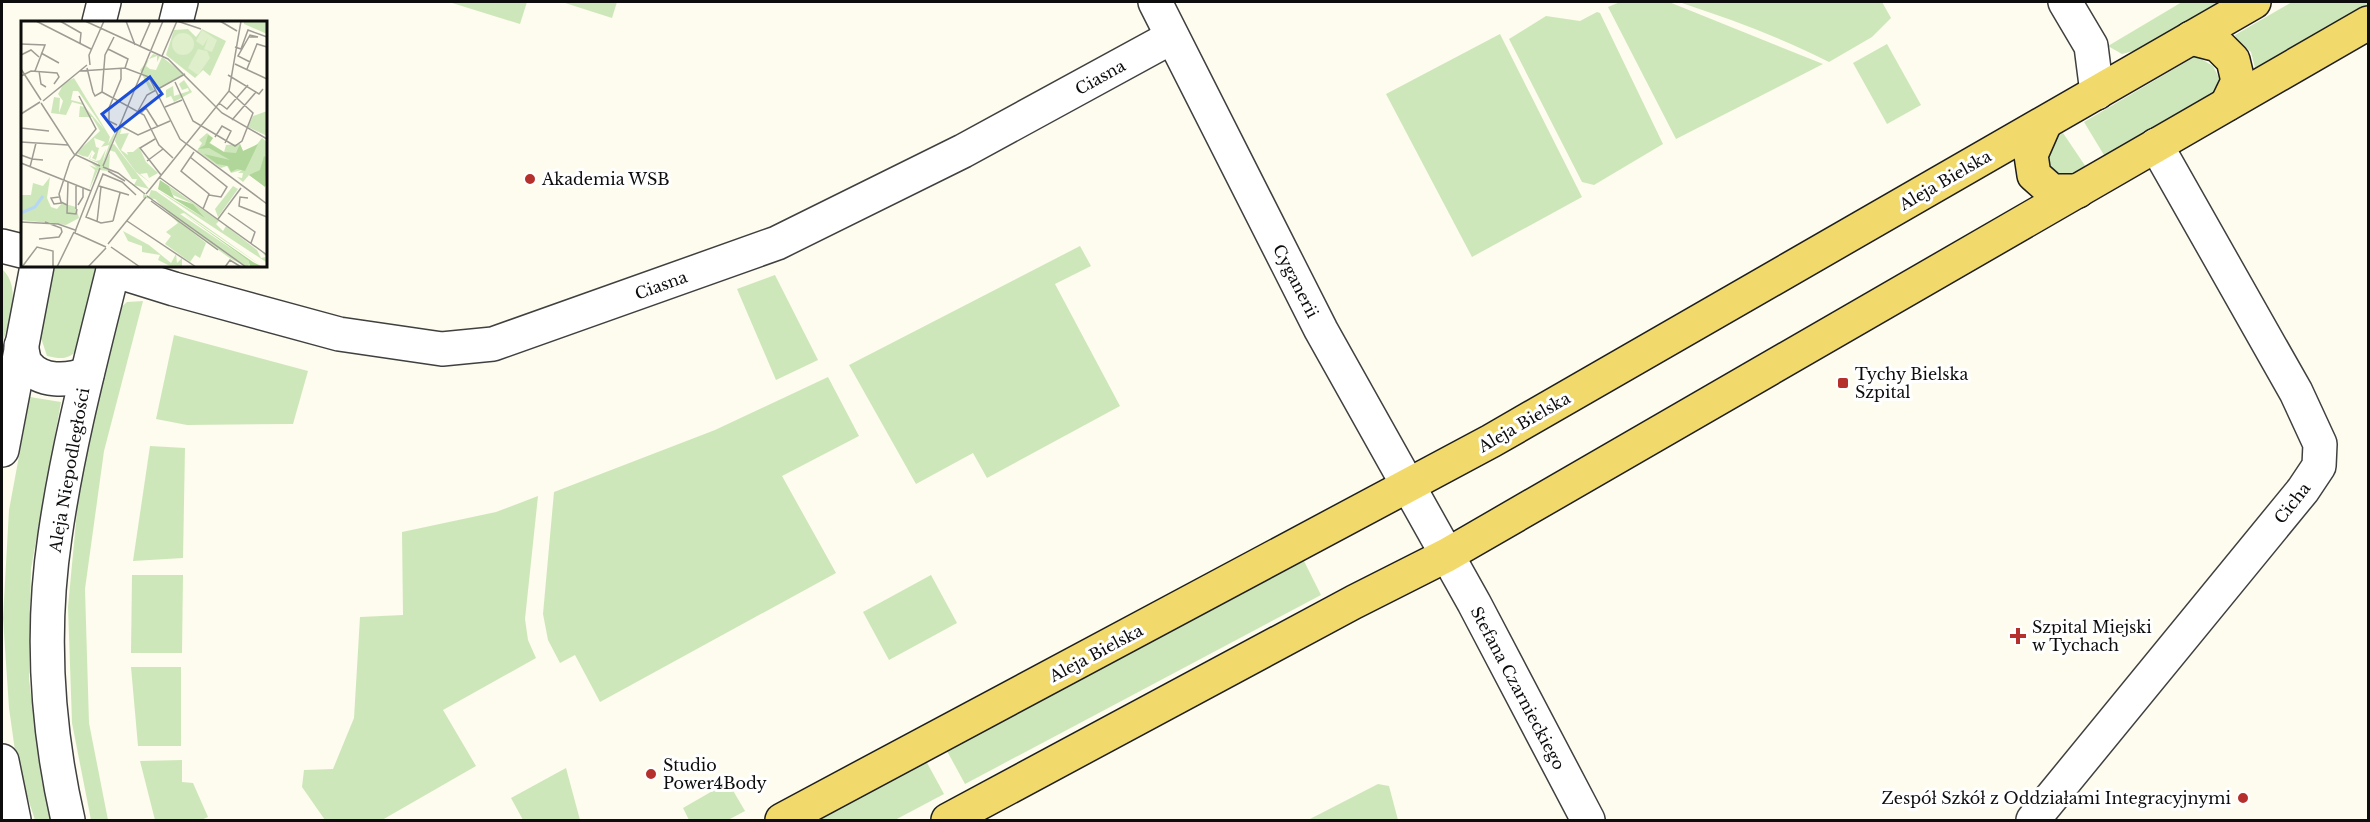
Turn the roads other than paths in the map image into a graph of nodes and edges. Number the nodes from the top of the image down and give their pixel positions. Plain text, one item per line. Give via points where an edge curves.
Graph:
1 (104, 2) edge
2 (181, 2) edge
3 (1155, 2) edge
4 (2065, 2) edge
5 (2254, 2) edge
6 (99, 21) edge
7 (176, 21) edge
8 (2368, 23) edge
9 (1172, 37) junction
10 (2191, 38) junction
11 (2097, 93) junction
12 (2227, 104) junction
13 (2045, 123) junction
14 (2156, 145) junction
15 (2078, 191) junction
16 (2, 246) edge
17 (21, 251) edge
18 (37, 267) edge
19 (114, 268) edge
20 (21, 346) junction
21 (87, 374) junction
22 (2, 450) edge
23 (1407, 487) junction
24 (1447, 555) junction
25 (2, 761) edge
26 (14, 820) edge
27 (68, 820) edge
28 (782, 820) edge
29 (948, 820) edge
30 (1588, 820) edge
31 (2033, 820) edge

1 - 6 street
2 - 7 street
3 - 9 street, Cyganerii
4 - 11 street via 2091,46
5 - 10 main road, Aleja Bielska
8 - 12 main road
9 - 19 street, Ciasna via 963,151 777,243 493,344 442,349 339,334 185,292
9 - 23 street, Cyganerii via 1321,330
10 - 11 main road, Aleja Bielska
10 - 12 main road via 2218,45 2233,60 2238,81
11 - 13 main road, Aleja Bielska
12 - 14 main road
13 - 15 main road via 2031,155 2034,175 2052,191
13 - 23 main road, Aleja Bielska
14 - 15 main road
14 - 31 street, Cicha via 2296,392 2320,444 2319,466
15 - 24 main road
16 - 17 street
18 - 20 street
19 - 21 street, Aleja Niepodległości
20 - 21 street via 26,363 44,376 69,380
20 - 22 street
21 - 27 street, Aleja Niepodległości via 55,537 48,644 51,730
23 - 24 street, Cyganerii
23 - 28 main road, Aleja Bielska
24 - 29 main road
24 - 30 street, Stefana Czarnieckiego
25 - 26 street

